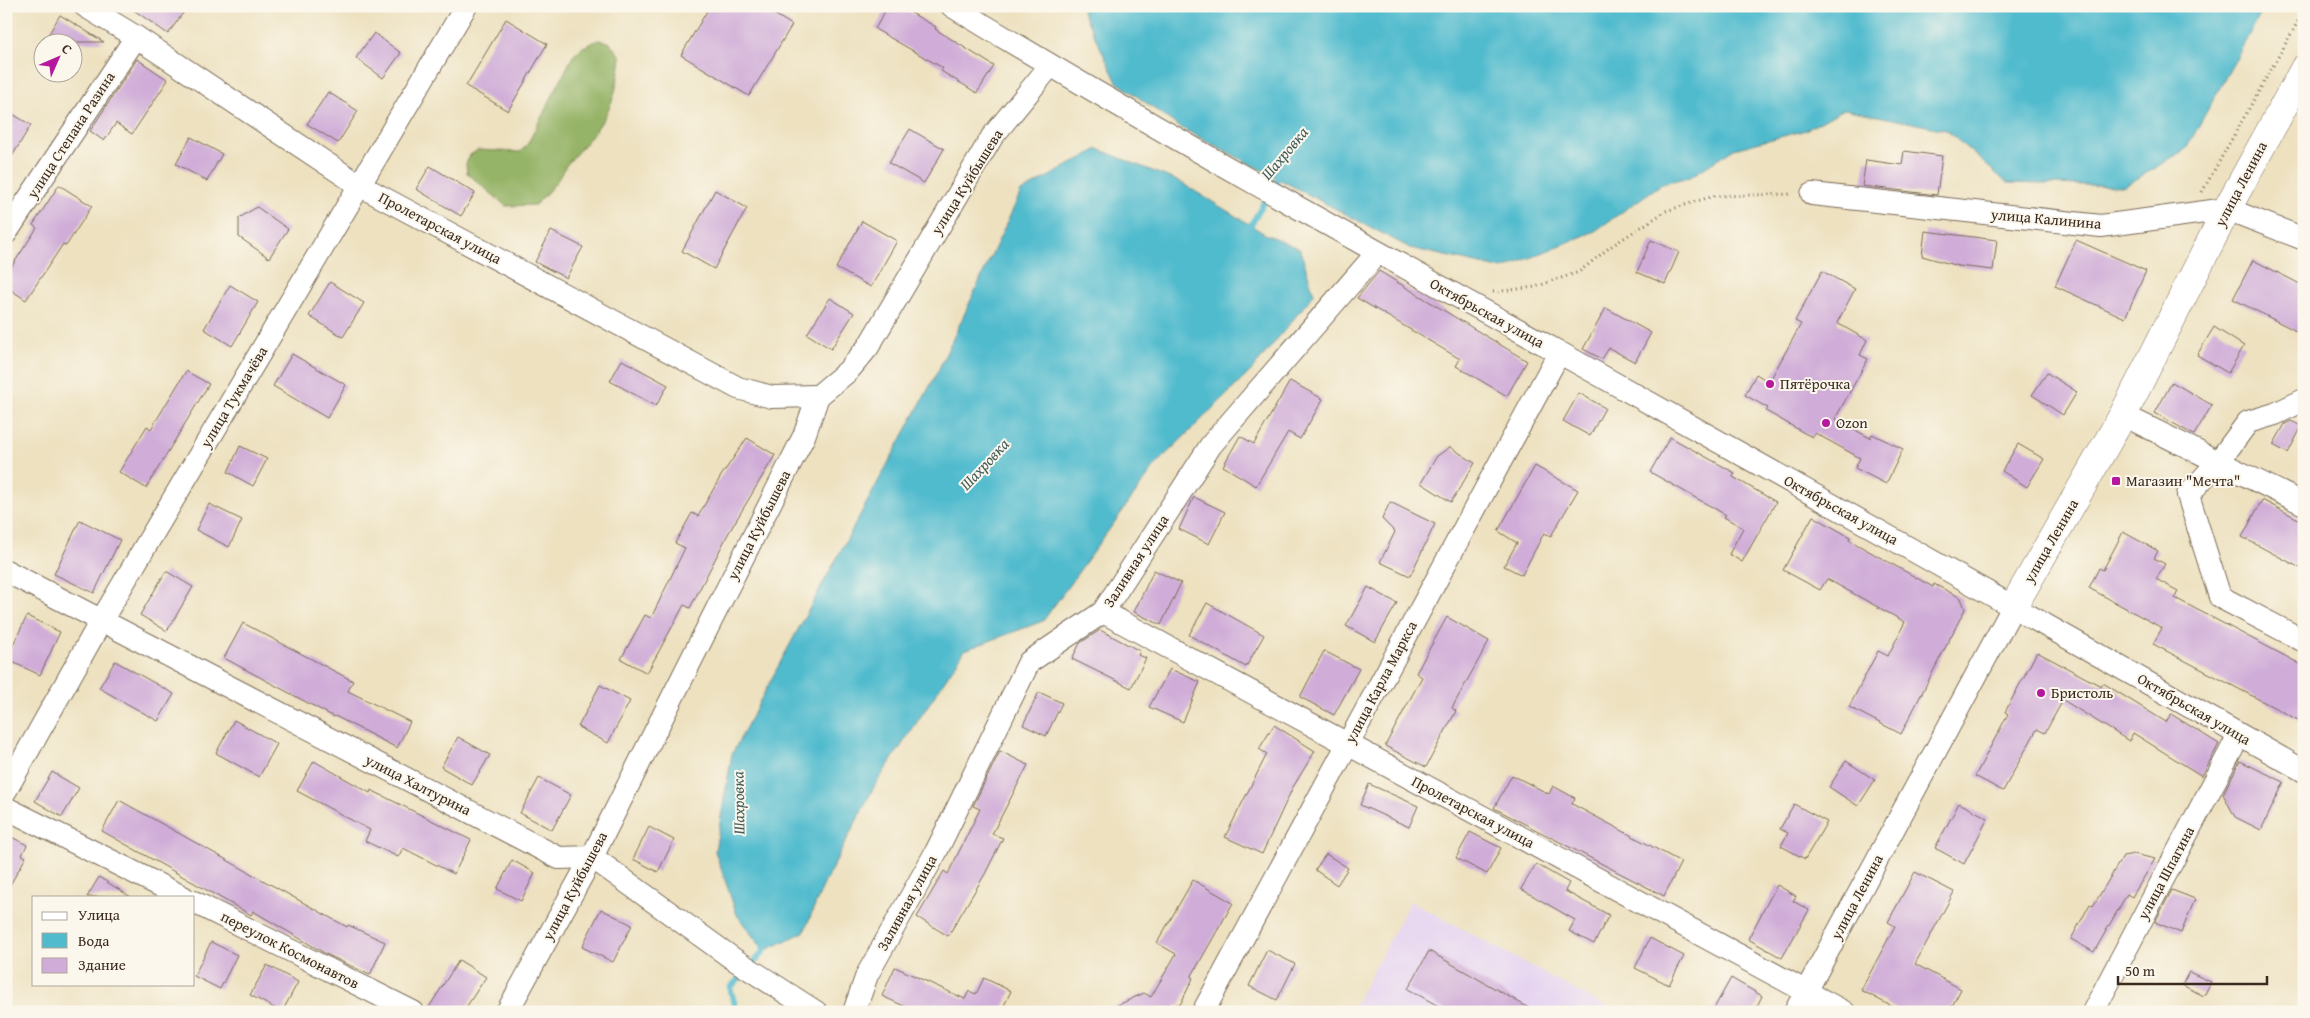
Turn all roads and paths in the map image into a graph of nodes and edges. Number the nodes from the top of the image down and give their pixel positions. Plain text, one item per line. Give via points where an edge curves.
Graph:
1 (85, 6) edge
2 (466, 6) edge
3 (952, 6) edge
4 (2304, 11) edge
5 (136, 37) junction
6 (1050, 66) junction
7 (2304, 69) edge
8 (359, 185) junction
9 (1812, 194) joint
10 (2227, 209) junction
11 (2191, 212) junction
12 (6, 233) edge
13 (2304, 239) edge
14 (1376, 253) junction
15 (1490, 292) dead end
16 (1559, 353) junction
17 (818, 396) junction
18 (2304, 400) edge
19 (2123, 415) junction
20 (2219, 461) junction
21 (2304, 504) edge
22 (6, 571) edge
23 (2013, 607) junction
24 (1102, 612) junction
25 (101, 621) junction
26 (2304, 642) edge
27 (2239, 735) junction
28 (1347, 745) junction
29 (2304, 772) edge
30 (6, 790) edge
31 (6, 808) edge
32 (592, 857) junction
33 (181, 896) edge
34 (195, 903) edge
35 (1806, 991) junction
36 (413, 1012) edge
37 (507, 1012) edge
38 (816, 1012) edge
39 (854, 1012) edge
40 (1203, 1012) edge
41 (1795, 1012) edge
42 (1844, 1012) edge
43 (2093, 1012) edge

1 - 5 street, Пролетарская улица
2 - 8 street, улица Тукмачёва
3 - 6 street
4 - 11 path
5 - 8 street, Пролетарская улица
5 - 12 street, улица Степана Разина
6 - 14 street, Октябрьская улица
6 - 17 street, улица Куйбышева via 992,137 868,347 848,371
7 - 10 main road, улица Ленина
8 - 17 street, Пролетарская улица via 738,388 772,397
8 - 25 street, улица Тукмачёва
9 - 11 street, улица Калинина via 2101,226
9 - 15 path via 1713,196 1666,211 1610,246 1580,272 1534,287
10 - 11 street, улица Калинина
10 - 13 street, улица Калинина
10 - 19 main road, улица Ленина
14 - 16 street, Октябрьская улица
14 - 24 street, Заливная улица via 1211,445
16 - 23 street, Октябрьская улица
16 - 28 street, улица Карла Маркса
17 - 32 street, улица Куйбышева via 804,436
18 - 20 street via 2248,422
19 - 20 street
19 - 23 main road, улица Ленина
20 - 21 street
20 - 26 street via 2188,495 2220,597
22 - 25 street, улица Халтурина
23 - 27 street, Октябрьская улица
23 - 35 street, улица Ленина
24 - 28 street, Пролетарская улица
24 - 39 street, Заливная улица via 1029,662 936,852 868,975
25 - 30 street, улица Тукмачёва
25 - 32 street, улица Халтурина via 559,858
27 - 29 street, Октябрьская улица
27 - 43 street, улица Шпагина
28 - 35 street, Пролетарская улица
28 - 40 street, улица Карла Маркса
31 - 33 street
32 - 37 street, улица Куйбышева
32 - 38 street via 732,958
34 - 36 street, переулок Космонавтов
35 - 41 street, улица Ленина
35 - 42 street, Пролетарская улица

